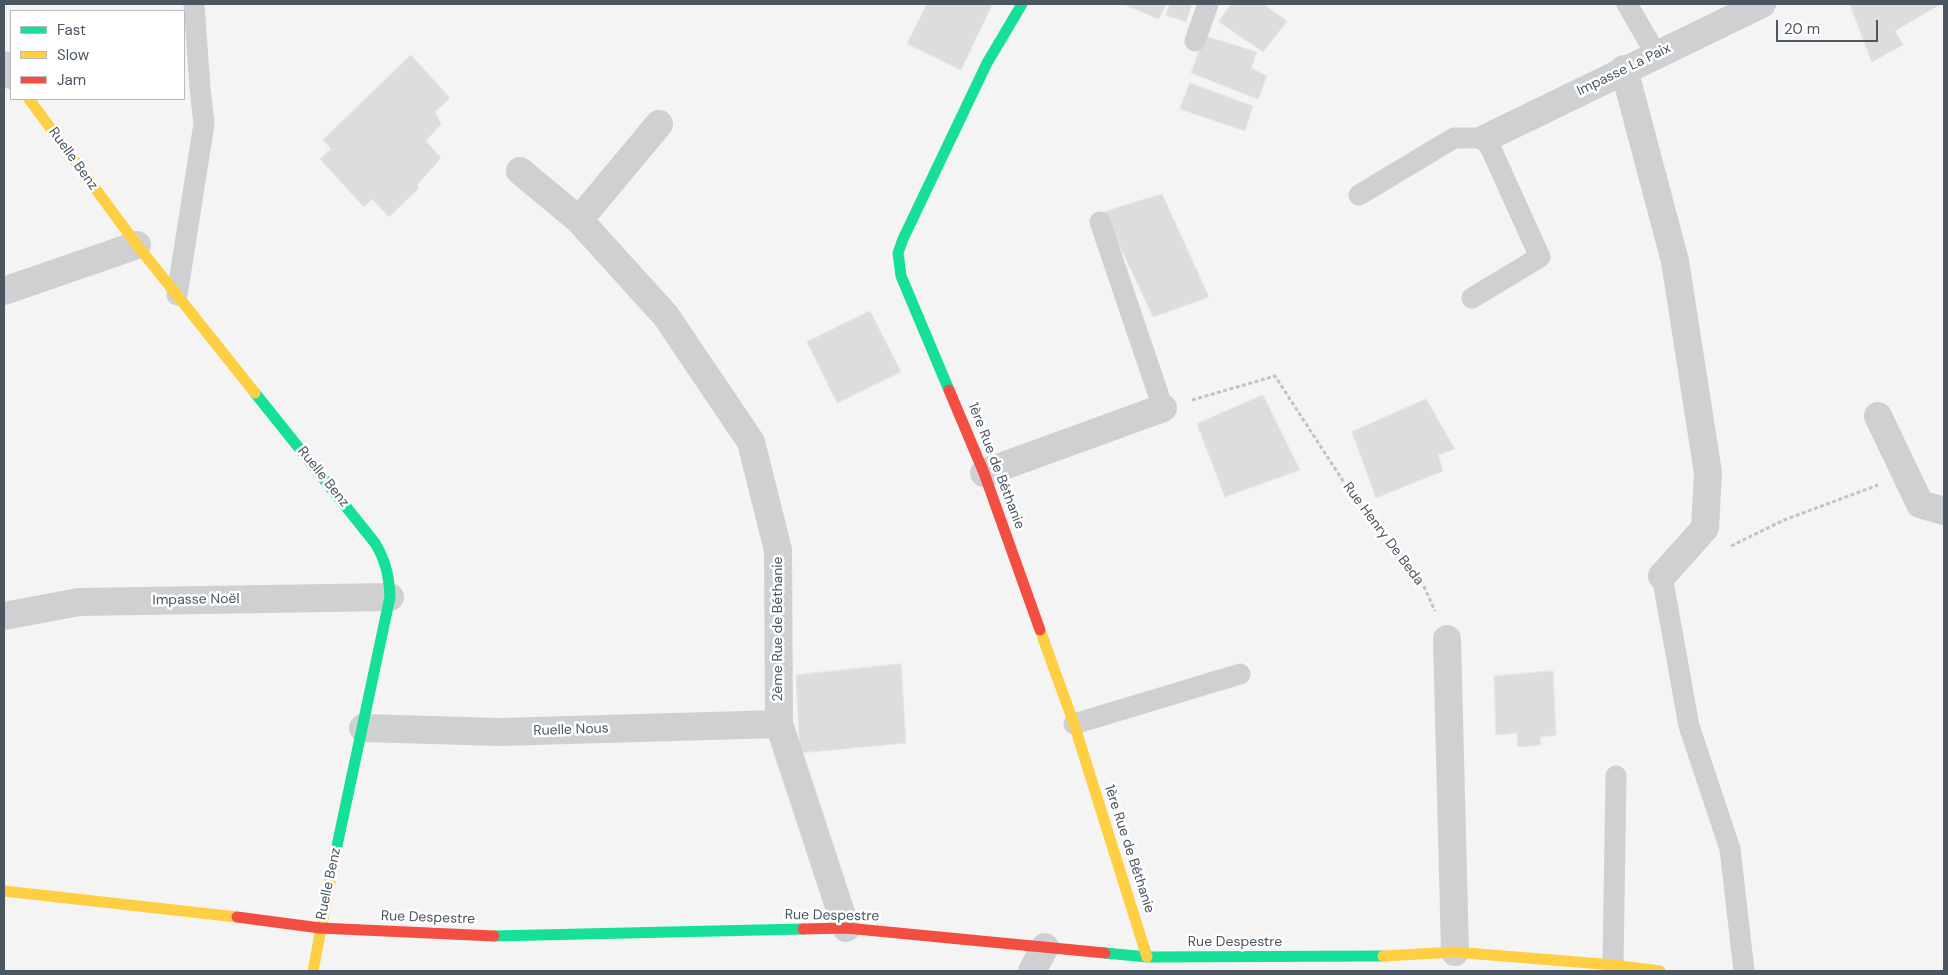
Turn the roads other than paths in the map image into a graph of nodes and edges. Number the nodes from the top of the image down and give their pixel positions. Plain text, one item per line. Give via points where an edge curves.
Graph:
1 (194, 4) edge
2 (1022, 4) edge
3 (1208, 4) edge
4 (1627, 4) edge
5 (1762, 4) edge
6 (1195, 41) dead end
7 (1656, 54) junction
8 (1624, 69) junction
9 (30, 100) edge
10 (659, 124) dead end
11 (1486, 138) junction
12 (520, 171) dead end
13 (1359, 195) dead end
14 (579, 220) junction
15 (1100, 222) dead end
16 (137, 245) junction
17 (4, 291) edge
18 (177, 295) junction
19 (1472, 298) dead end
20 (1163, 408) joint
21 (1878, 416) dead end
22 (984, 473) junction
23 (1944, 511) edge
24 (1662, 576) joint
25 (390, 597) junction
26 (4, 616) edge
27 (1447, 639) road end
28 (1240, 674) dead end
29 (778, 724) junction
30 (1074, 724) junction
31 (363, 728) junction
32 (1616, 776) dead end
33 (4, 891) edge
34 (320, 928) junction
35 (846, 928) junction
36 (1045, 947) junction
37 (1455, 952) junction
38 (1147, 957) junction
39 (1485, 963) edge
40 (1349, 964) edge
41 (1613, 965) junction
42 (313, 971) edge
43 (1032, 971) edge
44 (1660, 971) edge
45 (1744, 971) edge

1 - 18 lane via 204,124
2 - 22 street, 1ère Rue de Béthanie via 987,63 898,253 901,276
3 - 6 lane
4 - 7 lane
5 - 7 street, Impasse La Paix
7 - 8 street, Impasse La Paix
8 - 11 street, Impasse La Paix
8 - 24 street via 1675,261 1708,473 1705,528
9 - 16 street, Ruelle Benz
10 - 14 street
11 - 13 lane via 1454,138
11 - 19 lane via 1540,257
12 - 14 street, 2ème Rue de Béthanie
14 - 29 street, 2ème Rue de Béthanie via 666,316 750,442 778,550
15 - 20 lane
16 - 17 street
16 - 18 street, Ruelle Benz
18 - 25 street, Ruelle Benz via 375,543 386,560
20 - 22 street
21 - 23 street via 1920,504
22 - 30 street, 1ère Rue de Béthanie
24 - 45 lane via 1689,726 1730,849
25 - 26 street, Impasse Noël via 79,602
25 - 31 street, Ruelle Benz
27 - 37 street
28 - 30 lane
29 - 31 street, Ruelle Nous via 500,732
29 - 35 street, 2ème Rue de Béthanie
30 - 38 street, 1ère Rue de Béthanie
31 - 34 street, Ruelle Benz
32 - 41 lane
33 - 34 street, Rue Despestre
34 - 35 street, Rue Despestre via 501,936
34 - 42 street, Ruelle Benz
35 - 36 street, Rue Despestre
36 - 38 street, Rue Despestre
36 - 43 street
37 - 39 street, Rue Despestre
37 - 40 street, Rue Despestre
38 - 40 street, Rue Despestre
39 - 41 street, Rue Despestre
41 - 44 street, Rue Despestre

